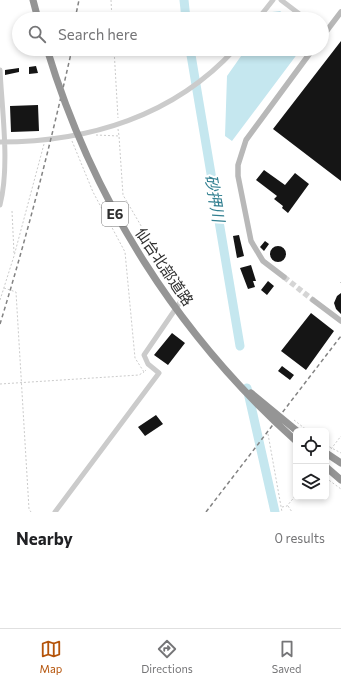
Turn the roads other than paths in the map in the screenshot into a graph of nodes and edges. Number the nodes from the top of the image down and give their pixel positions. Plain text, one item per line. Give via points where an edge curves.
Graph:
1 (33, 0) edge
2 (273, 0) edge
3 (281, 0) edge
4 (36, 12) edge
5 (264, 12) edge
6 (297, 12) edge
7 (341, 12) edge
8 (329, 27) edge
9 (49, 56) edge
10 (228, 56) edge
11 (308, 56) edge
12 (0, 70) edge
13 (2, 142) edge
14 (0, 205) edge
15 (284, 277) tunnel mouth
16 (184, 298) road end
17 (313, 300) tunnel mouth
18 (341, 321) edge
19 (216, 360) junction
20 (293, 428) edge
21 (293, 439) edge
22 (329, 451) edge
23 (341, 463) edge
24 (329, 469) edge
25 (341, 479) edge
26 (55, 512) edge

1 - 4 highway
2 - 5 street
3 - 6 street
7 - 8 main road
9 - 19 highway, 仙台北部道路 / E6, bridge via 81,145 111,207 164,294
10 - 13 street via 204,79 181,96 118,126 70,137
11 - 15 main road via 246,140 238,164 251,241 263,261
12 - 13 street
13 - 14 street via 4,181
16 - 26 street via 146,351 144,359 159,373
17 - 18 main road
19 - 20 highway, 仙台北部道路 / E6, bridge via 244,388
19 - 21 highway, 仙台北部道路 / E6, bridge via 257,406
22 - 23 highway, bridge
24 - 25 highway

